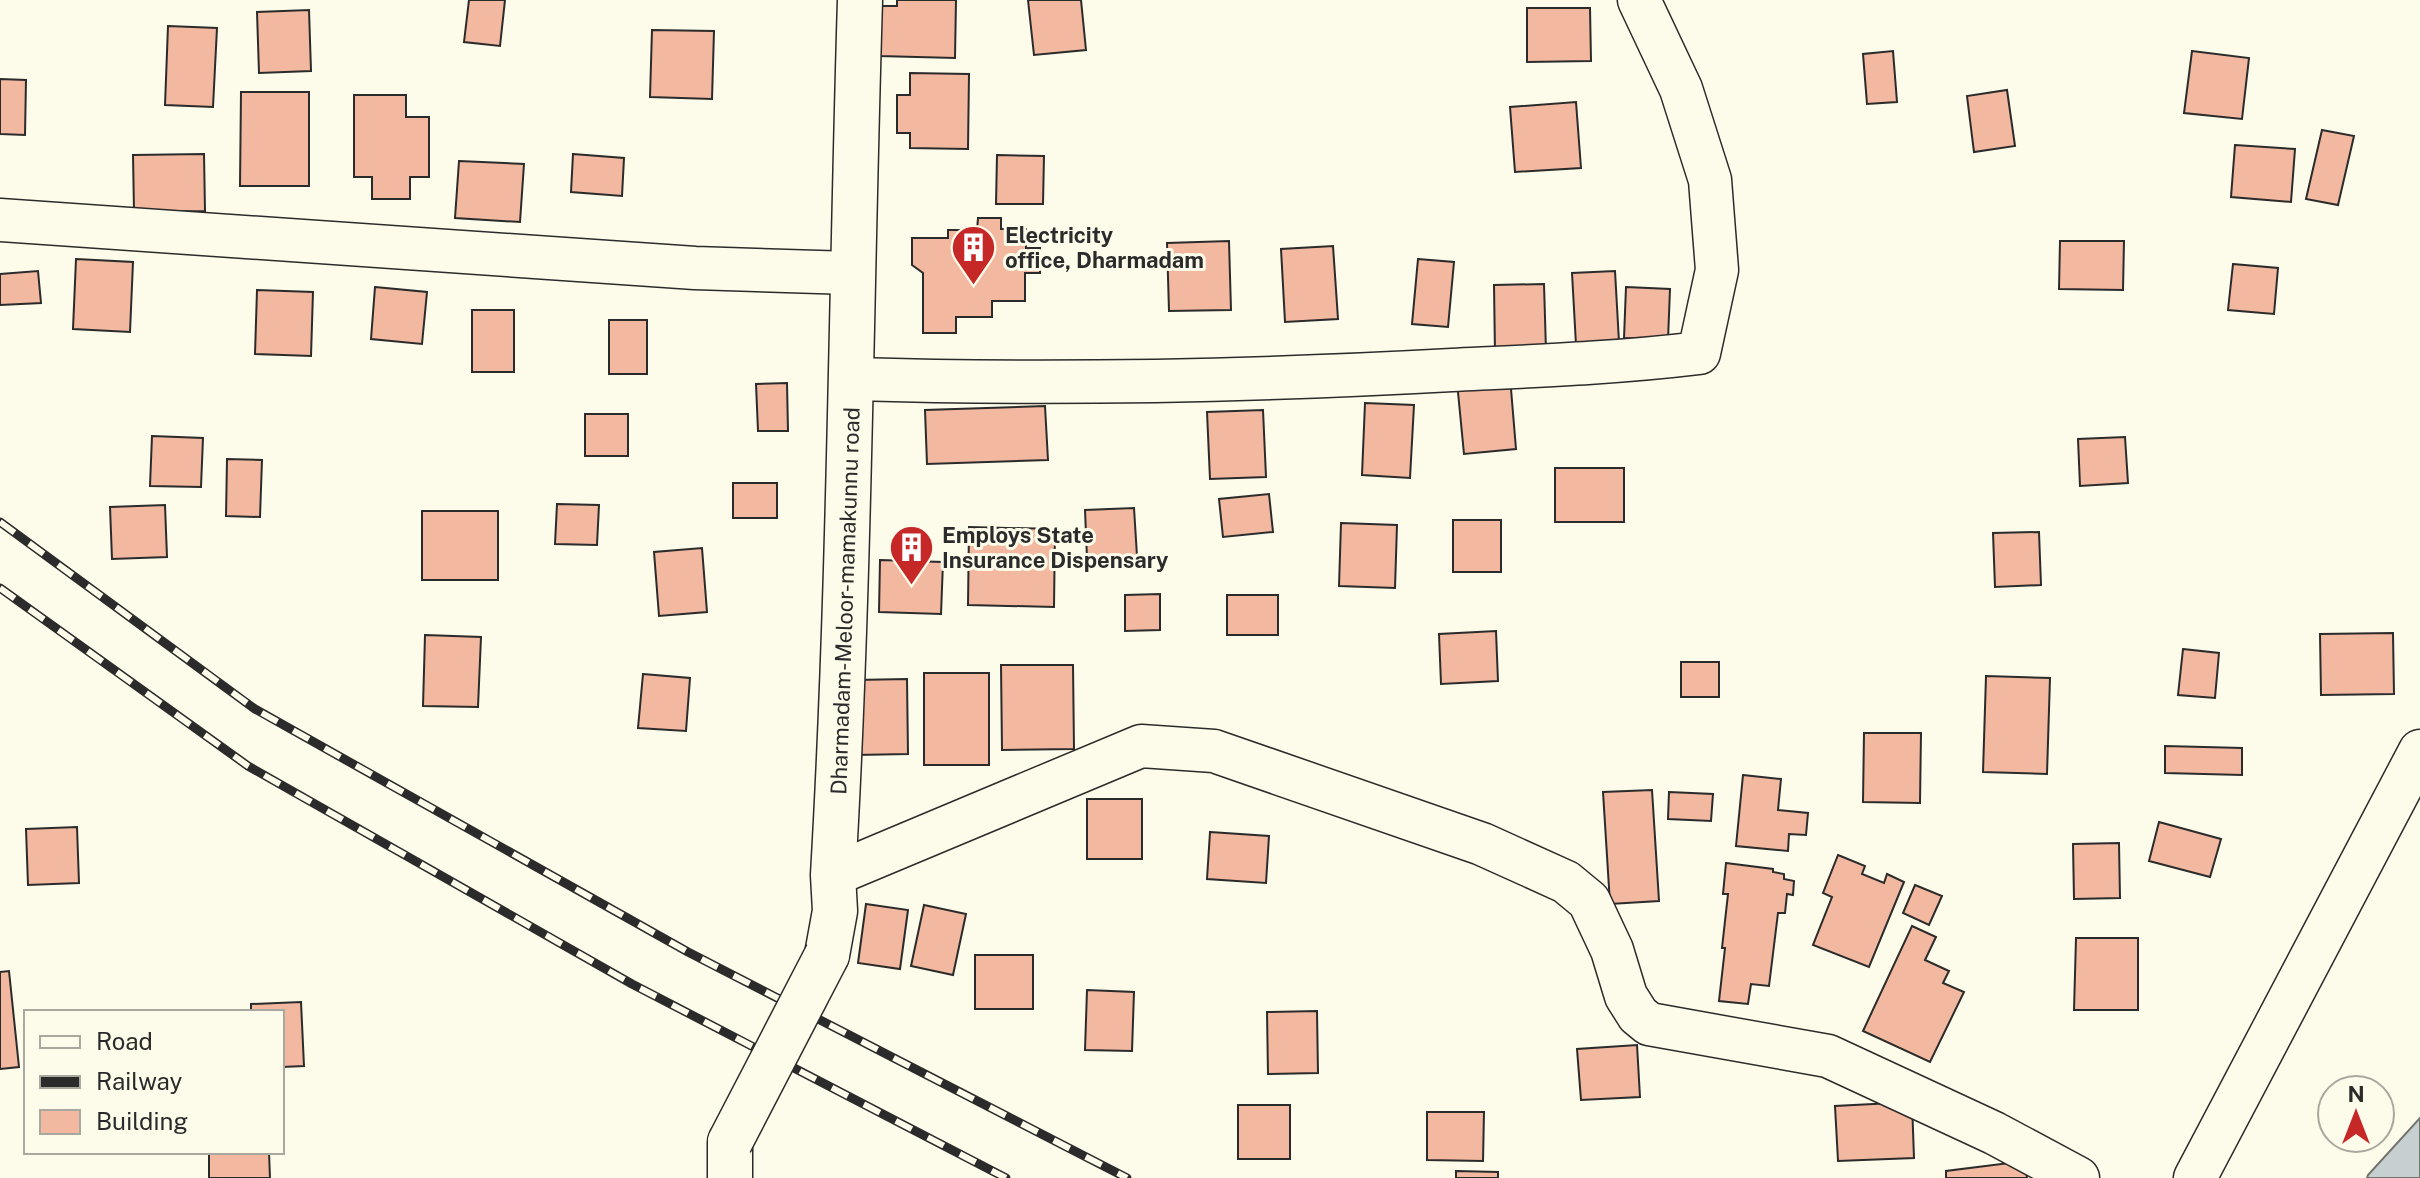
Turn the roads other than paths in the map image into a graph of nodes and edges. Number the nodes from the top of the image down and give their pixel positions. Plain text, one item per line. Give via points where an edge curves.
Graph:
1 (860, 0) edge
2 (1639, 0) edge
3 (0, 220) edge
4 (851, 273) junction
5 (853, 379) junction
6 (2420, 751) edge
7 (833, 875) junction
8 (730, 1160) edge
9 (2078, 1178) edge
10 (2195, 1178) edge

1 - 4 main road, Dharmadam-Meloor-mamakunnu road
2 - 5 street via 1681,89 1710,180 1717,270 1699,353 1606,364 1293,379 1033,384
3 - 4 street via 695,268
4 - 5 main road, Dharmadam-Meloor-mamakunnu road
5 - 7 main road, Dharmadam-Meloor-mamakunnu road
6 - 10 street
7 - 8 main road, Dharmadam-Meloor-mamakunnu road, bridge via 835,911 827,955
7 - 9 street via 1141,746 1214,751 1482,844 1566,882 1589,901 1626,996 1649,1024 1828,1056

